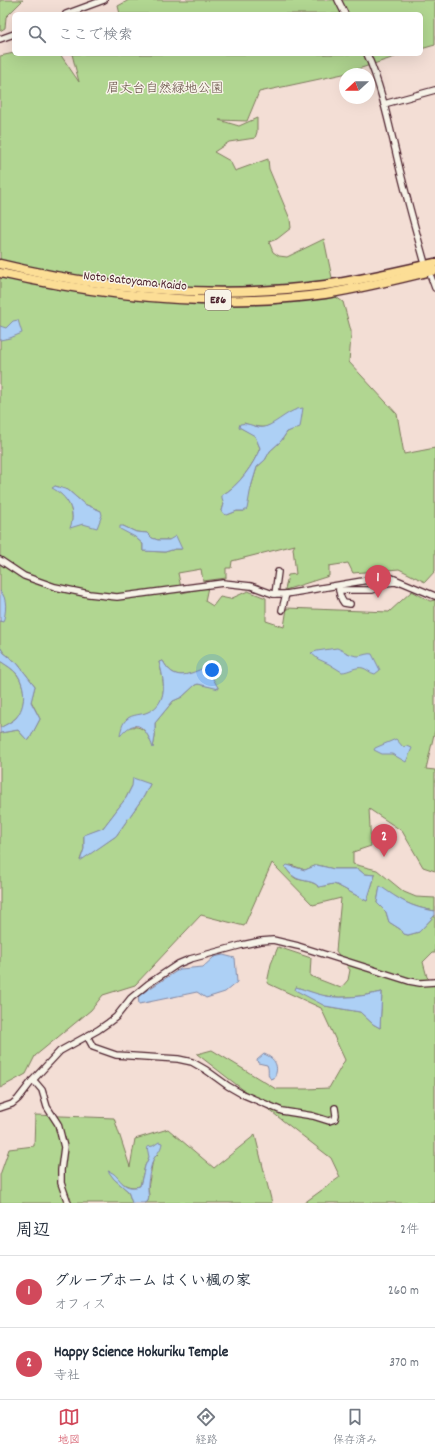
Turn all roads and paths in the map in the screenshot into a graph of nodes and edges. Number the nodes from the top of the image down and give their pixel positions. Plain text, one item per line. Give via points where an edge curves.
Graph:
1 (104, 0) edge
2 (338, 0) edge
3 (71, 12) edge
4 (345, 12) edge
5 (12, 35) edge
6 (0, 39) edge
7 (368, 56) edge
8 (435, 90) edge
9 (384, 104) junction
10 (424, 260) dead end
11 (435, 263) edge
12 (0, 264) edge
13 (0, 273) edge
14 (433, 274) edge
15 (435, 288) edge
16 (0, 560) edge
17 (278, 572) dead end
18 (410, 585) junction
19 (339, 587) junction
20 (275, 594) junction
21 (286, 594) junction
22 (435, 596) edge
23 (350, 604) dead end
24 (282, 610) dead end
25 (435, 982) edge
26 (87, 1036) junction
27 (32, 1081) junction
28 (0, 1108) edge
29 (335, 1108) dead end
30 (68, 1203) edge

1 - 3 street
2 - 4 street
5 - 6 street
7 - 9 street
8 - 9 street
9 - 10 street
11 - 12 highway, Noto Satoyama Kaido / E86 via 361,280 324,285 280,290 202,292 150,290 85,282
13 - 14 highway, Noto Satoyama Kaido / E86 via 84,290 150,298 195,300 325,294
14 - 15 street
16 - 20 street via 24,576 54,587 89,594 117,597 223,582 251,586
17 - 20 street
18 - 19 street via 392,578 380,578
18 - 19 street via 395,582 375,584 373,590
18 - 22 street
19 - 21 street
19 - 23 street via 341,600
20 - 21 street
21 - 24 street
25 - 26 street via 409,981 298,946 273,940 261,941 178,964 148,984 131,998 116,1016
26 - 27 street via 60,1051
26 - 29 street via 93,1047 116,1055 192,1062 242,1094 282,1111 329,1121 335,1119
27 - 28 street via 18,1099
27 - 30 street via 42,1090 47,1107 58,1124 64,1147 61,1183

